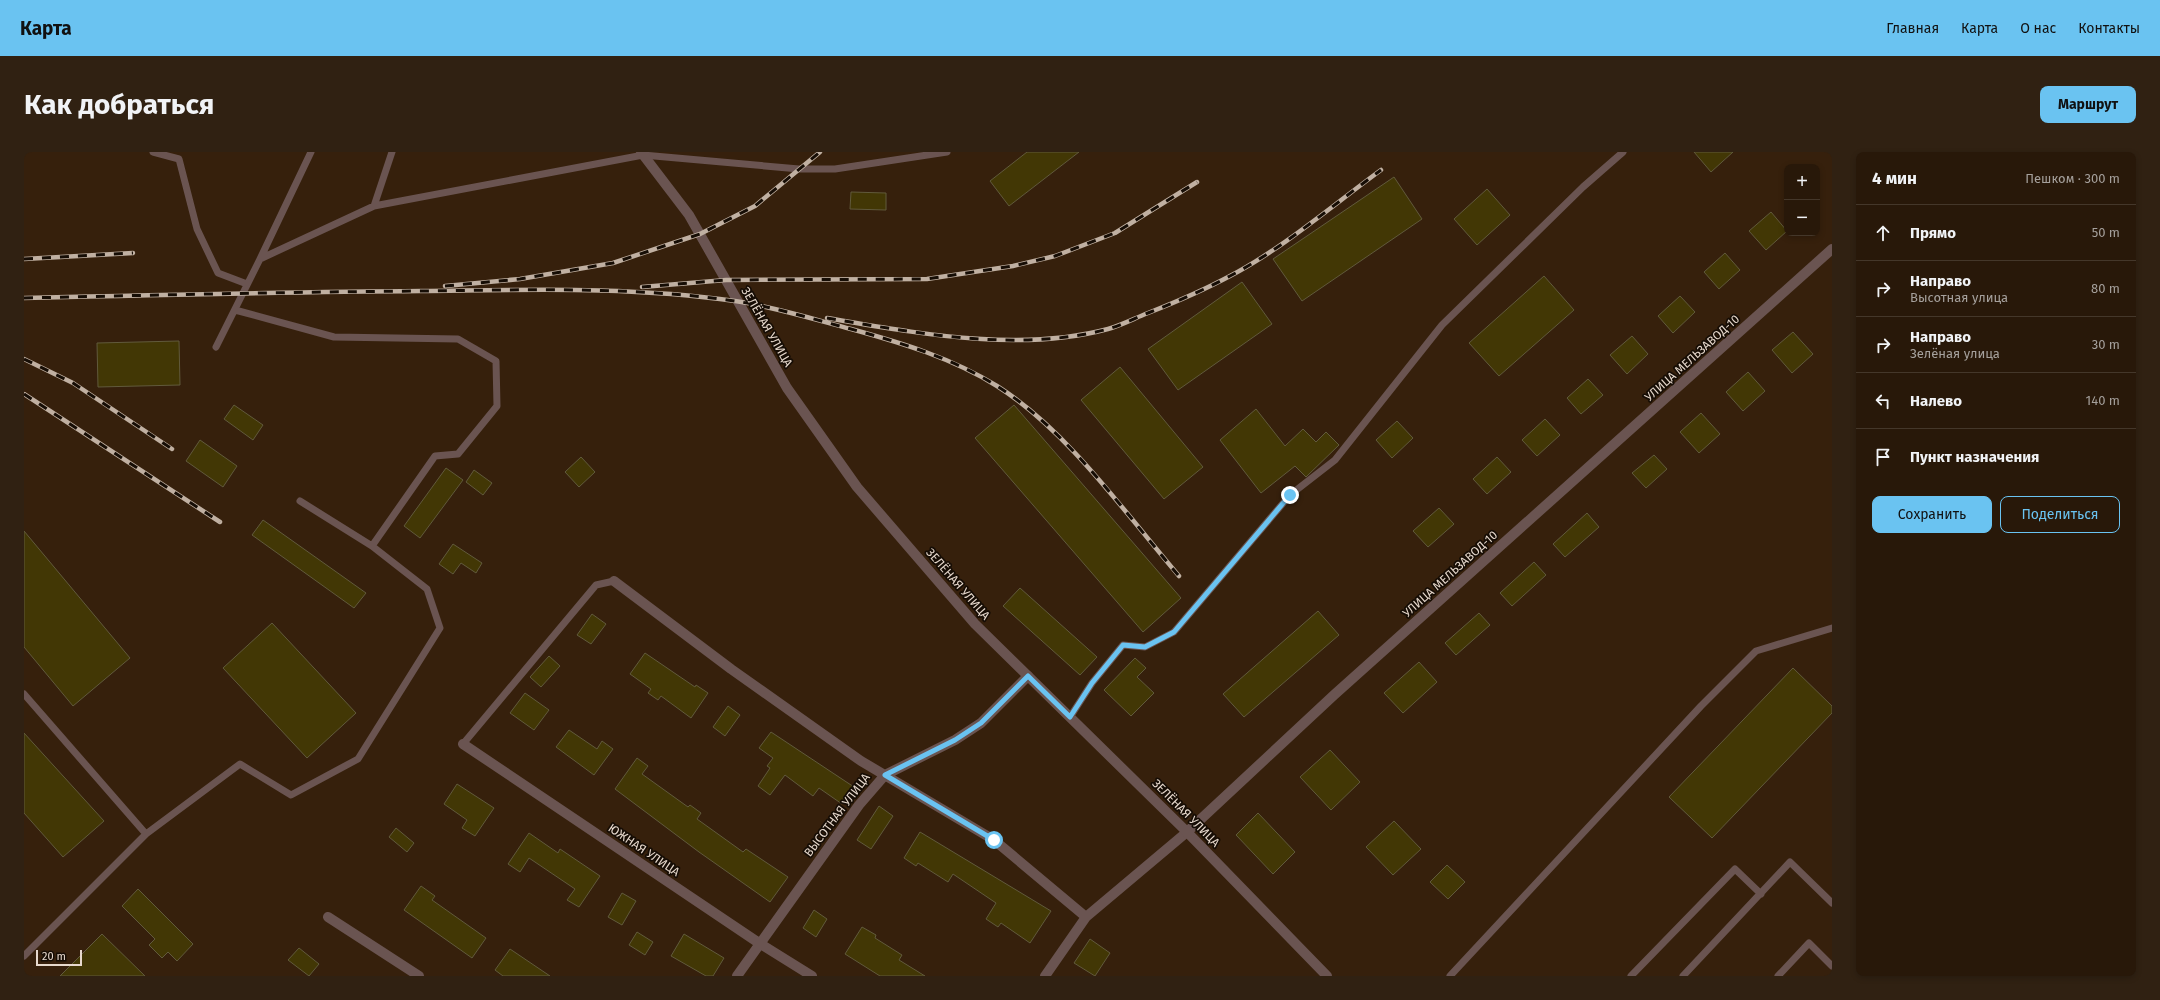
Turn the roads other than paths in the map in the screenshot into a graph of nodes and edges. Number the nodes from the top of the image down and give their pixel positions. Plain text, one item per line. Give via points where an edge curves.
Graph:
1 (153, 152) edge
2 (311, 152) edge
3 (392, 152) edge
4 (947, 152) edge
5 (1623, 152) edge
6 (642, 153) edge
7 (374, 206) junction
8 (1832, 249) edge
9 (260, 259) junction
10 (247, 284) junction
11 (235, 310) junction
12 (216, 347) dead end
13 (300, 501) dead end
14 (372, 546) junction
15 (614, 581) joint
16 (1832, 628) edge
17 (1028, 676) junction
18 (24, 694) edge
19 (1070, 717) junction
20 (462, 744) joint
21 (885, 775) junction
22 (1187, 832) junction
23 (146, 834) junction
24 (1761, 894) junction
25 (1832, 903) edge
26 (1086, 917) junction
27 (328, 918) dead end
28 (759, 943) junction
29 (24, 956) edge
30 (1832, 966) edge
31 (419, 976) edge
32 (737, 976) edge
33 (812, 976) edge
34 (1045, 976) edge
35 (1327, 976) edge
36 (1450, 976) edge
37 (1631, 976) edge
38 (1683, 976) edge
39 (1778, 976) edge

1 - 10 lane via 179,159 197,229 218,273
2 - 9 lane
3 - 7 lane
4 - 6 lane via 835,169 799,169
5 - 19 lane via 1583,187 1442,325 1335,460 1290,495 1174,632 1145,647 1123,645 1092,683
6 - 7 lane
6 - 17 street, ЗЕЛЁНАЯ УЛИЦА via 689,215 787,388 857,487 975,624
7 - 9 lane
8 - 22 street, УЛИЦА МЕЛЬЗАВОД-10 via 1334,695
9 - 10 lane
10 - 11 lane
11 - 12 lane
11 - 14 lane via 334,337 458,339 496,361 497,406 458,454 435,456
13 - 14 lane
14 - 23 lane via 427,589 440,628 358,759 290,795 240,764
15 - 20 lane via 596,585
15 - 21 street via 731,669 861,761
16 - 36 lane via 1756,652 1701,706
17 - 19 street, ЗЕЛЁНАЯ УЛИЦА
17 - 21 street, ВЫСОТНАЯ УЛИЦА via 981,723 955,740
18 - 23 lane
19 - 22 street, ЗЕЛЁНАЯ УЛИЦА
20 - 28 street, ЮЖНАЯ УЛИЦА
21 - 26 street via 994,840
21 - 28 street, ВЫСОТНАЯ УЛИЦА via 859,805
22 - 26 street, УЛИЦА МЕЛЬЗАВОД-10
22 - 35 street, ЗЕЛЁНАЯ УЛИЦА
23 - 29 lane
24 - 25 lane via 1790,862
24 - 37 lane via 1735,869
24 - 38 lane
26 - 34 street, УЛИЦА МЕЛЬЗАВОД-10
27 - 31 street
28 - 32 street, ВЫСОТНАЯ УЛИЦА
28 - 33 street, ЮЖНАЯ УЛИЦА
30 - 39 lane via 1809,943

